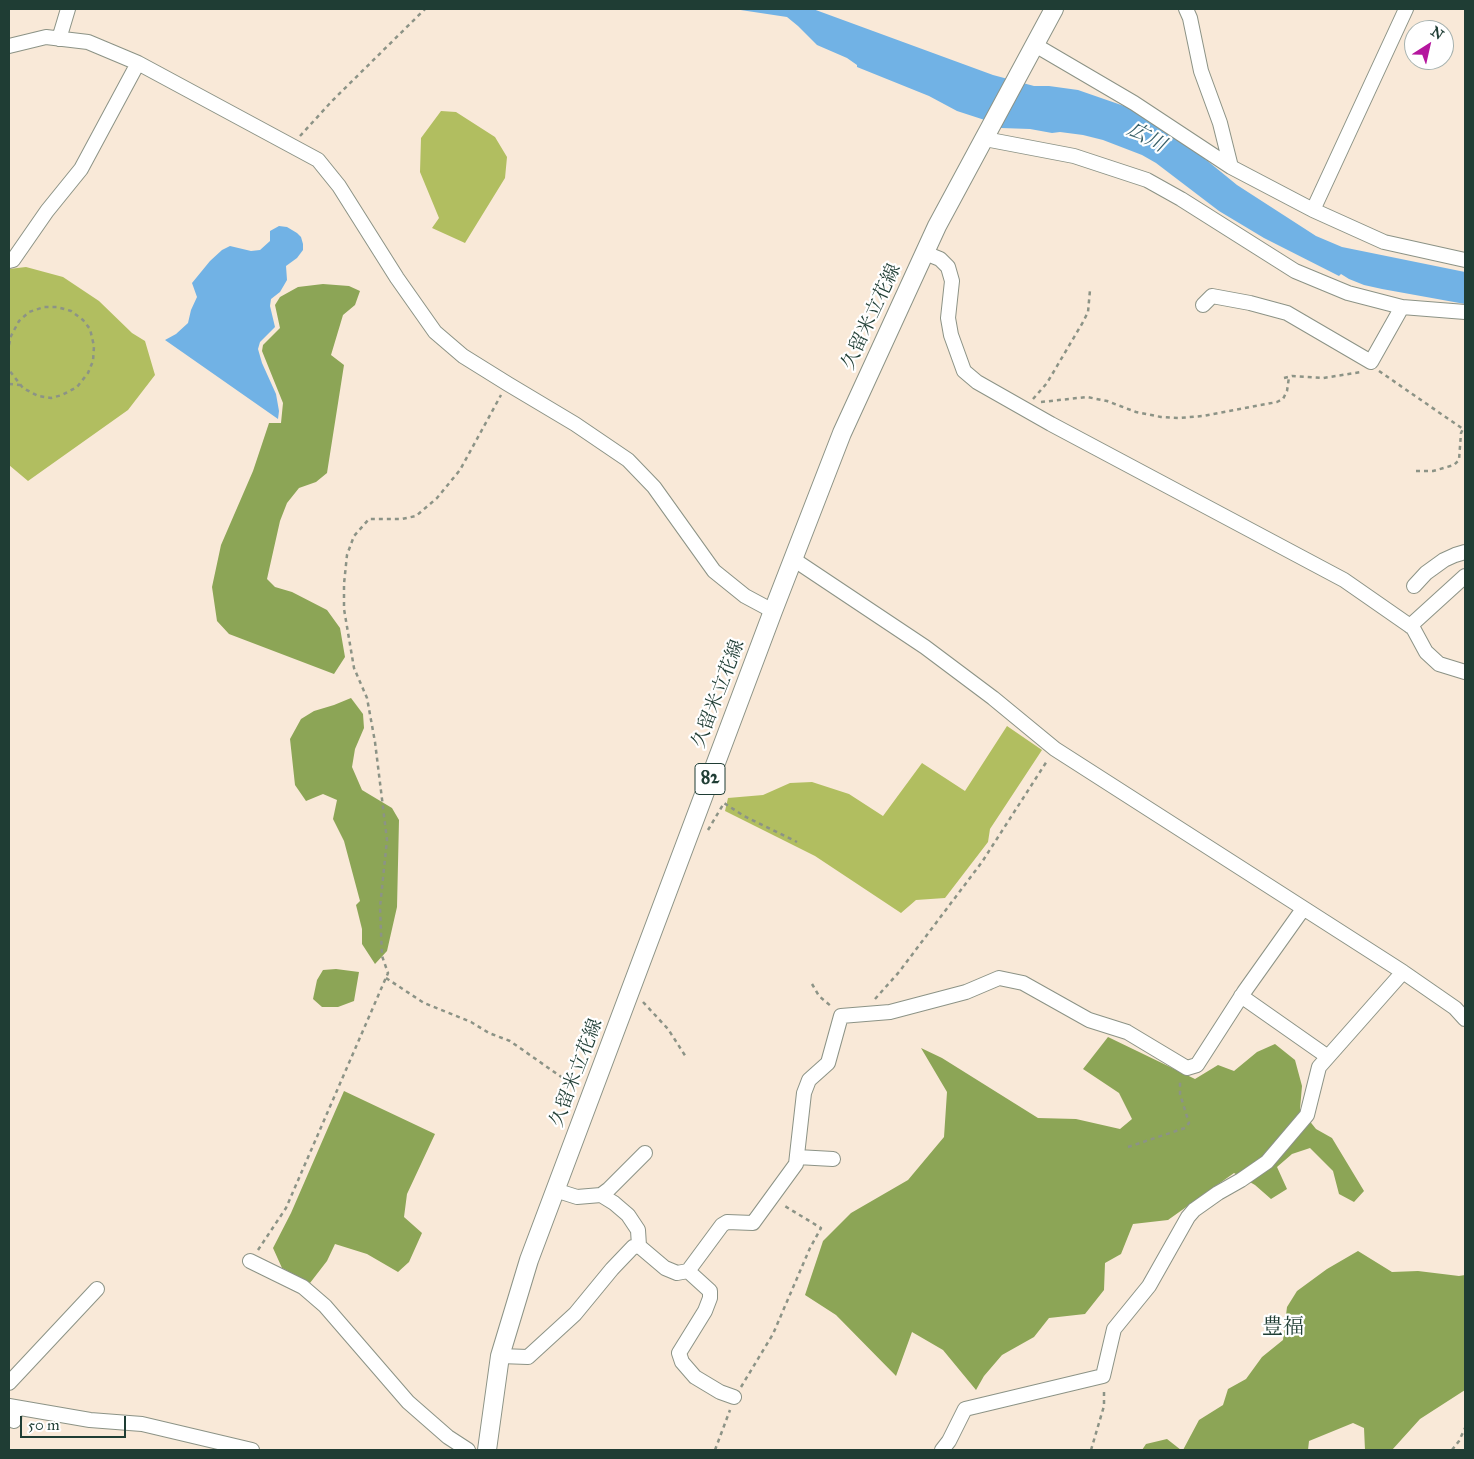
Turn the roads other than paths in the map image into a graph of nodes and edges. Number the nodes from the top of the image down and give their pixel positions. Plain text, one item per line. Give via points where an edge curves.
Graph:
1 (68, 9) edge
2 (1054, 9) edge
3 (1186, 9) edge
4 (1406, 9) edge
5 (58, 39) junction
6 (1035, 45) junction
7 (9, 46) edge
8 (138, 63) junction
9 (987, 134) junction
10 (1231, 167) junction
11 (1313, 210) junction
12 (925, 253) junction
13 (1465, 260) edge
14 (9, 261) edge
15 (1203, 305) dead end
16 (1402, 307) junction
17 (1465, 312) edge
18 (1465, 552) edge
19 (793, 559) junction
20 (1465, 576) edge
21 (1414, 586) dead end
22 (773, 612) junction
23 (1410, 626) junction
24 (1465, 672) edge
25 (1303, 909) junction
26 (1403, 972) junction
27 (1241, 996) junction
28 (1465, 1019) edge
29 (1328, 1056) junction
30 (645, 1153) dead end
31 (797, 1157) junction
32 (833, 1159) dead end
33 (555, 1190) junction
34 (601, 1195) junction
35 (639, 1246) junction
36 (250, 1261) road end
37 (688, 1271) junction
38 (97, 1289) dead end
39 (500, 1356) junction
40 (9, 1383) edge
41 (734, 1397) road end
42 (12, 1411) edge
43 (252, 1450) edge
44 (468, 1450) edge
45 (487, 1450) edge
46 (942, 1450) edge

1 - 5 street
2 - 6 main road, 久留米立花線 / 82
3 - 10 street via 1201,71 1220,123
4 - 11 street
5 - 7 street via 46,37
5 - 8 street via 88,42
6 - 9 main road, 久留米立花線 / 82
6 - 10 street via 1134,103
8 - 14 street via 81,169 13,260
8 - 22 street via 318,160 339,186 435,332 463,356 628,460 654,487 714,571 745,596
9 - 12 main road, 久留米立花線 / 82
9 - 16 street via 1074,156 1147,180 1294,270 1348,293
10 - 11 street
11 - 13 street via 1384,242
12 - 19 main road, 久留米立花線 / 82 via 842,433
12 - 23 street via 940,259 948,267 952,281 948,318 951,335 964,370 977,382 1344,580
15 - 16 street via 1212,296 1287,313 1371,365
16 - 17 street
18 - 21 street via 1444,560
19 - 22 main road, 久留米立花線 / 82
19 - 25 street via 925,647 1055,749
20 - 23 street
22 - 33 main road, 久留米立花線 / 82
23 - 24 street via 1426,652 1439,664
25 - 26 street
25 - 27 street
26 - 28 street via 1455,1008
26 - 29 street
27 - 29 street
27 - 31 street via 1197,1065 1187,1068 1127,1032 1089,1020 1023,983 999,978 966,992 890,1012 842,1016 828,1064 809,1080 804,1093
29 - 46 street via 1319,1067 1307,1115 1267,1162 1218,1193 1188,1217 1149,1286 1114,1329 1103,1376 965,1408
30 - 34 street
31 - 32 street
31 - 37 street via 796,1164 753,1223 727,1222 722,1225
33 - 34 street via 577,1197
33 - 39 main road, 久留米立花線 / 82 via 529,1260
34 - 35 street via 628,1215 638,1230
35 - 37 street via 665,1268 677,1273
35 - 39 street via 633,1247 575,1314 528,1356
36 - 44 street via 303,1286 325,1306 408,1402
37 - 41 street via 710,1292 710,1298 679,1353 682,1362 695,1377
38 - 40 street
39 - 45 main road, 久留米立花線 / 82
42 - 43 street via 142,1424

